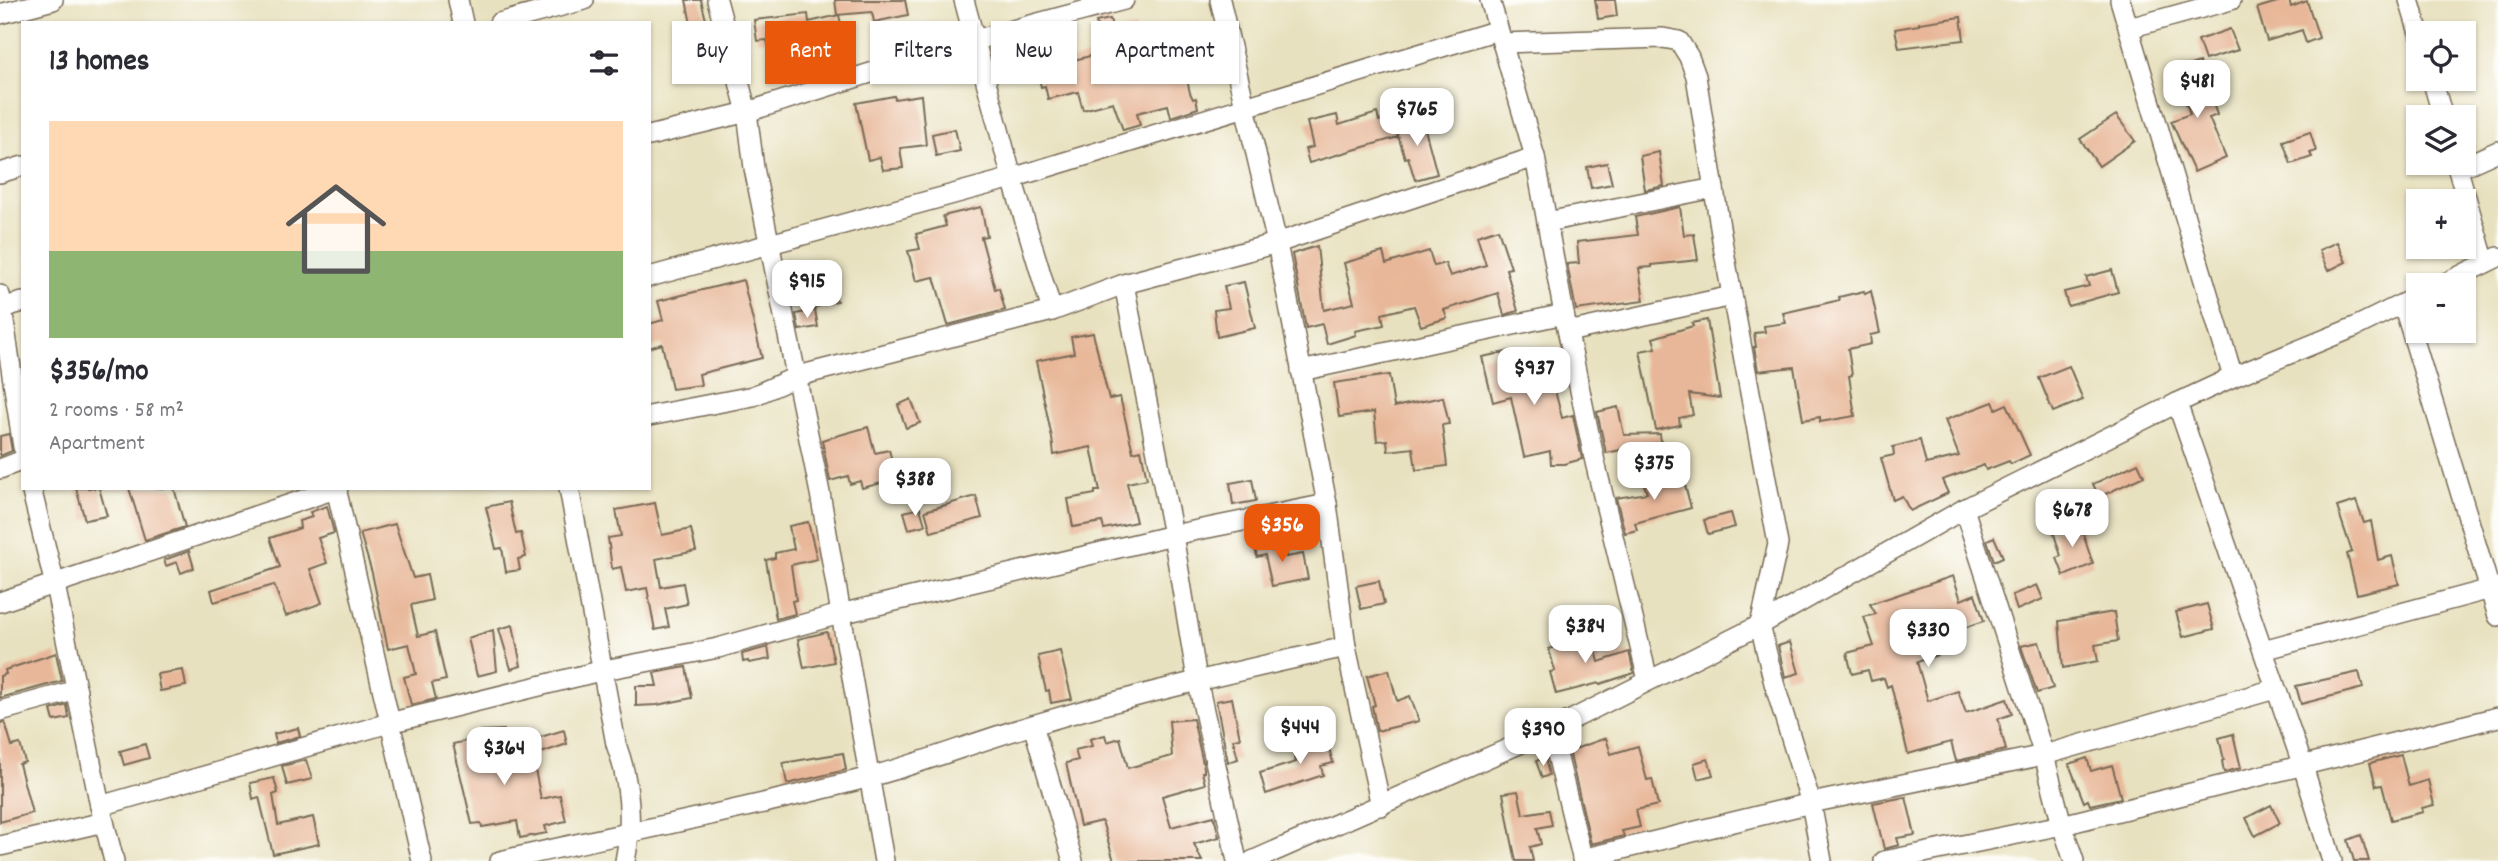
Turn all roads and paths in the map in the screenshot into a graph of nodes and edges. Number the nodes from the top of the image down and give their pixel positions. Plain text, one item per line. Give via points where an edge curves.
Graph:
1 (53, 0) edge
2 (458, 0) edge
3 (584, 0) edge
4 (717, 0) edge
5 (964, 0) edge
6 (1124, 0) edge
7 (1220, 0) edge
8 (1490, 0) edge
9 (2120, 0) edge
10 (2231, 0) edge
11 (2409, 0) edge
12 (0, 14) edge
13 (463, 21) edge
14 (506, 21) edge
15 (970, 21) edge
16 (2415, 21) edge
17 (2129, 28) junction
18 (1500, 36) junction
19 (977, 39) edge
20 (977, 47) edge
21 (870, 73) edge
22 (1245, 107) junction
23 (747, 112) junction
24 (651, 136) edge
25 (2498, 151) edge
26 (1535, 157) junction
27 (2476, 159) edge
28 (21, 167) edge
29 (0, 173) edge
30 (2460, 175) edge
31 (1012, 178) junction
32 (1714, 188) junction
33 (1547, 222) junction
34 (1277, 243) junction
35 (770, 245) junction
36 (2491, 260) edge
37 (2465, 273) edge
38 (651, 277) edge
39 (1124, 285) junction
40 (1732, 296) junction
41 (21, 302) edge
42 (2406, 302) edge
43 (1, 304) edge
44 (1052, 311) junction
45 (1566, 323) junction
46 (2423, 343) edge
47 (1301, 371) junction
48 (798, 376) junction
49 (2233, 377) junction
50 (2177, 403) junction
51 (651, 416) edge
52 (21, 434) edge
53 (21, 461) edge
54 (0, 470) edge
55 (32, 490) edge
56 (331, 490) edge
57 (337, 490) edge
58 (569, 490) edge
59 (1327, 504) junction
60 (1964, 509) junction
61 (1172, 534) junction
62 (55, 584) junction
63 (2494, 588) edge
64 (0, 602) edge
65 (840, 614) junction
66 (2498, 616) edge
67 (1760, 625) junction
68 (1346, 647) junction
69 (2263, 650) junction
70 (604, 670) junction
71 (1197, 679) junction
72 (1648, 680) junction
73 (2275, 689) junction
74 (77, 690) junction
75 (0, 711) edge
76 (2498, 717) edge
77 (389, 723) junction
78 (1033, 724) junction
79 (1551, 730) junction
80 (2044, 755) junction
81 (2303, 766) junction
82 (869, 777) junction
83 (1811, 803) junction
84 (1381, 806) junction
85 (102, 814) junction
86 (2062, 825) junction
87 (631, 831) junction
88 (0, 846) edge
89 (1296, 852) edge
90 (1582, 860) edge
91 (114, 861) edge
92 (422, 861) edge
93 (500, 861) edge
94 (625, 861) edge
95 (884, 861) edge
96 (1073, 861) edge
97 (1237, 861) edge
98 (1252, 861) edge
99 (1822, 861) edge
100 (1884, 861) edge
101 (2074, 861) edge
102 (2332, 861) edge

1 - 12 street
2 - 13 street
3 - 14 street
4 - 23 street
5 - 15 street
6 - 19 street
7 - 22 street
8 - 18 street
9 - 17 street
10 - 17 street
11 - 16 street
17 - 49 street
18 - 22 street
18 - 26 street
18 - 32 street via 1679,41 1696,76
20 - 31 street
21 - 23 street
22 - 31 street
22 - 34 street
23 - 24 street
23 - 35 street
25 - 27 street
26 - 33 street
26 - 34 street
28 - 29 street
30 - 36 street
31 - 35 street
31 - 44 street
32 - 33 street
32 - 40 street
33 - 45 street
34 - 39 street
34 - 47 street
35 - 38 street
35 - 48 street
36 - 37 street
39 - 44 street
39 - 61 street
40 - 45 street
40 - 67 street via 1778,544
41 - 43 street
42 - 49 street
43 - 52 street
44 - 48 street
45 - 47 street
45 - 72 street
46 - 63 street
47 - 59 street
48 - 51 street via 753,396
48 - 65 street
49 - 50 street
50 - 60 street
50 - 69 street
53 - 54 street
55 - 62 street
56 - 62 street
57 - 77 street
58 - 70 street
59 - 61 street
59 - 68 street
60 - 67 street
60 - 80 street
61 - 65 street
61 - 71 street
62 - 64 street
62 - 74 street
63 - 66 street
63 - 69 street
65 - 70 street via 718,648
65 - 82 street
67 - 72 street
67 - 83 street
68 - 71 street
68 - 84 street
69 - 73 street
70 - 77 street
70 - 87 street via 616,744 625,768
71 - 78 street
71 - 97 street
72 - 79 street
73 - 80 street
73 - 81 street
74 - 75 street
74 - 85 street
76 - 81 street
77 - 85 street
77 - 92 street
78 - 82 street
78 - 96 street
79 - 84 street
79 - 90 street
80 - 83 street
80 - 86 street
81 - 86 street
81 - 102 street
82 - 87 street
82 - 95 street
83 - 90 street
83 - 99 street
84 - 89 street
85 - 88 street
85 - 91 street
86 - 100 street
86 - 101 street
87 - 93 street
87 - 94 street
89 - 98 street

